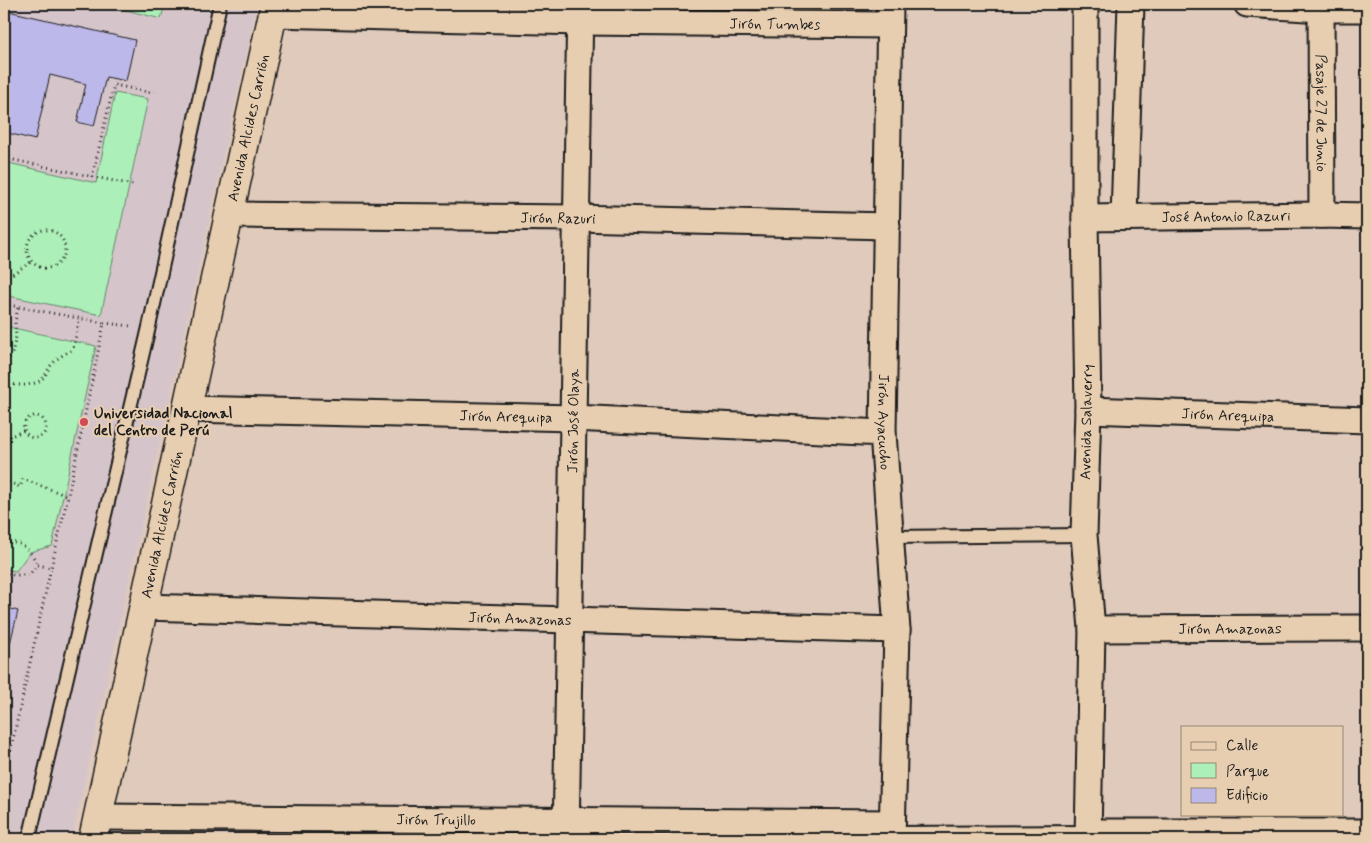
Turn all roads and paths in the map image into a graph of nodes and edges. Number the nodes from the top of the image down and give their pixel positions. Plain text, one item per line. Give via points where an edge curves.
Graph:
1 (220, 4) edge
2 (1086, 4) edge
3 (1131, 4) edge
4 (1247, 4) edge
5 (1321, 6) edge
6 (274, 9) edge
7 (1367, 9) edge
8 (580, 13) edge
9 (889, 14) edge
10 (154, 93) dead end
11 (6, 159) edge
12 (4, 176) edge
13 (92, 177) junction
14 (133, 186) dead end
15 (229, 215) junction
16 (1322, 215) junction
17 (1367, 216) edge
18 (1124, 217) junction
19 (576, 218) junction
20 (1085, 218) junction
21 (887, 226) junction
22 (31, 262) junction
23 (4, 278) edge
24 (4, 304) edge
25 (18, 307) junction
26 (80, 318) junction
27 (104, 323) junction
28 (150, 327) junction
29 (4, 366) edge
30 (4, 385) edge
31 (187, 409) junction
32 (1088, 410) junction
33 (573, 418) junction
34 (1367, 420) edge
35 (25, 430) junction
36 (883, 433) junction
37 (4, 438) edge
38 (4, 480) edge
39 (68, 496) junction
40 (1084, 535) junction
41 (890, 537) junction
42 (4, 543) edge
43 (38, 565) junction
44 (51, 568) junction
45 (4, 573) edge
46 (144, 607) junction
47 (570, 620) junction
48 (1367, 628) edge
49 (1092, 629) junction
50 (897, 630) junction
51 (4, 780) edge
52 (96, 828) edge
53 (566, 830) edge
54 (892, 832) edge
55 (1367, 832) edge
56 (1088, 836) edge
57 (29, 839) edge

1 - 28 lane
2 - 20 street, Avenida Salaverry
3 - 18 street
4 - 5 street
5 - 7 street
5 - 16 street, Pasaje 27 de Junio
6 - 8 street, Jirón Tumbes
6 - 15 street, Avenida Alcides Carrión
8 - 9 street, Jirón Tumbes
8 - 19 street, Jirón José Olaya
9 - 21 street, Jirón Ayacucho
10 - 13 path via 114,85
11 - 12 path
11 - 13 path
13 - 14 path
15 - 19 street, Jirón Razuri
15 - 31 street, Avenida Alcides Carrión
16 - 17 street, José Antonio Razuri
16 - 18 street, José Antonio Razuri
18 - 20 street, José Antonio Razuri
19 - 21 street, Jirón Razuri
19 - 33 street, Jirón José Olaya
20 - 32 street, Avenida Salaverry
21 - 36 street, Jirón Ayacucho
22 - 22 path via 43,268 56,265 65,248 60,236 48,230 32,235 26,252
22 - 23 path
24 - 25 path
25 - 26 path
25 - 29 path via 16,337
26 - 27 path
26 - 30 path via 73,349 52,363 46,375 34,384
27 - 28 path
27 - 39 path
28 - 57 lane
31 - 33 street, Jirón Arequipa
31 - 46 street, Avenida Alcides Carrión
32 - 34 street, Jirón Arequipa
32 - 40 street, Avenida Salaverry
33 - 36 street, Jirón Arequipa
33 - 47 street, Jirón José Olaya
35 - 35 path via 32,437 39,437 46,425 43,419 33,416 25,423
35 - 37 path
36 - 41 street, Jirón Ayacucho
38 - 39 path via 20,487 23,479
39 - 44 path
40 - 41 lane
40 - 49 street, Avenida Salaverry
41 - 50 street, Jirón Ayacucho
42 - 43 path via 20,544
43 - 44 path
43 - 45 path via 28,575
44 - 51 path
46 - 47 street, Jirón Amazonas
46 - 52 street, Avenida Alcides Carrión
47 - 50 street, Jirón Amazonas
47 - 53 street, Jirón José Olaya
48 - 49 street, Jirón Amazonas
49 - 56 street, Avenida Salaverry
50 - 54 street, Jirón Ayacucho
52 - 53 street, Jirón Trujillo
53 - 54 street, Jirón Trujillo
54 - 56 lane, Jirón Trujillo
55 - 56 street, Jirón Trujillo

